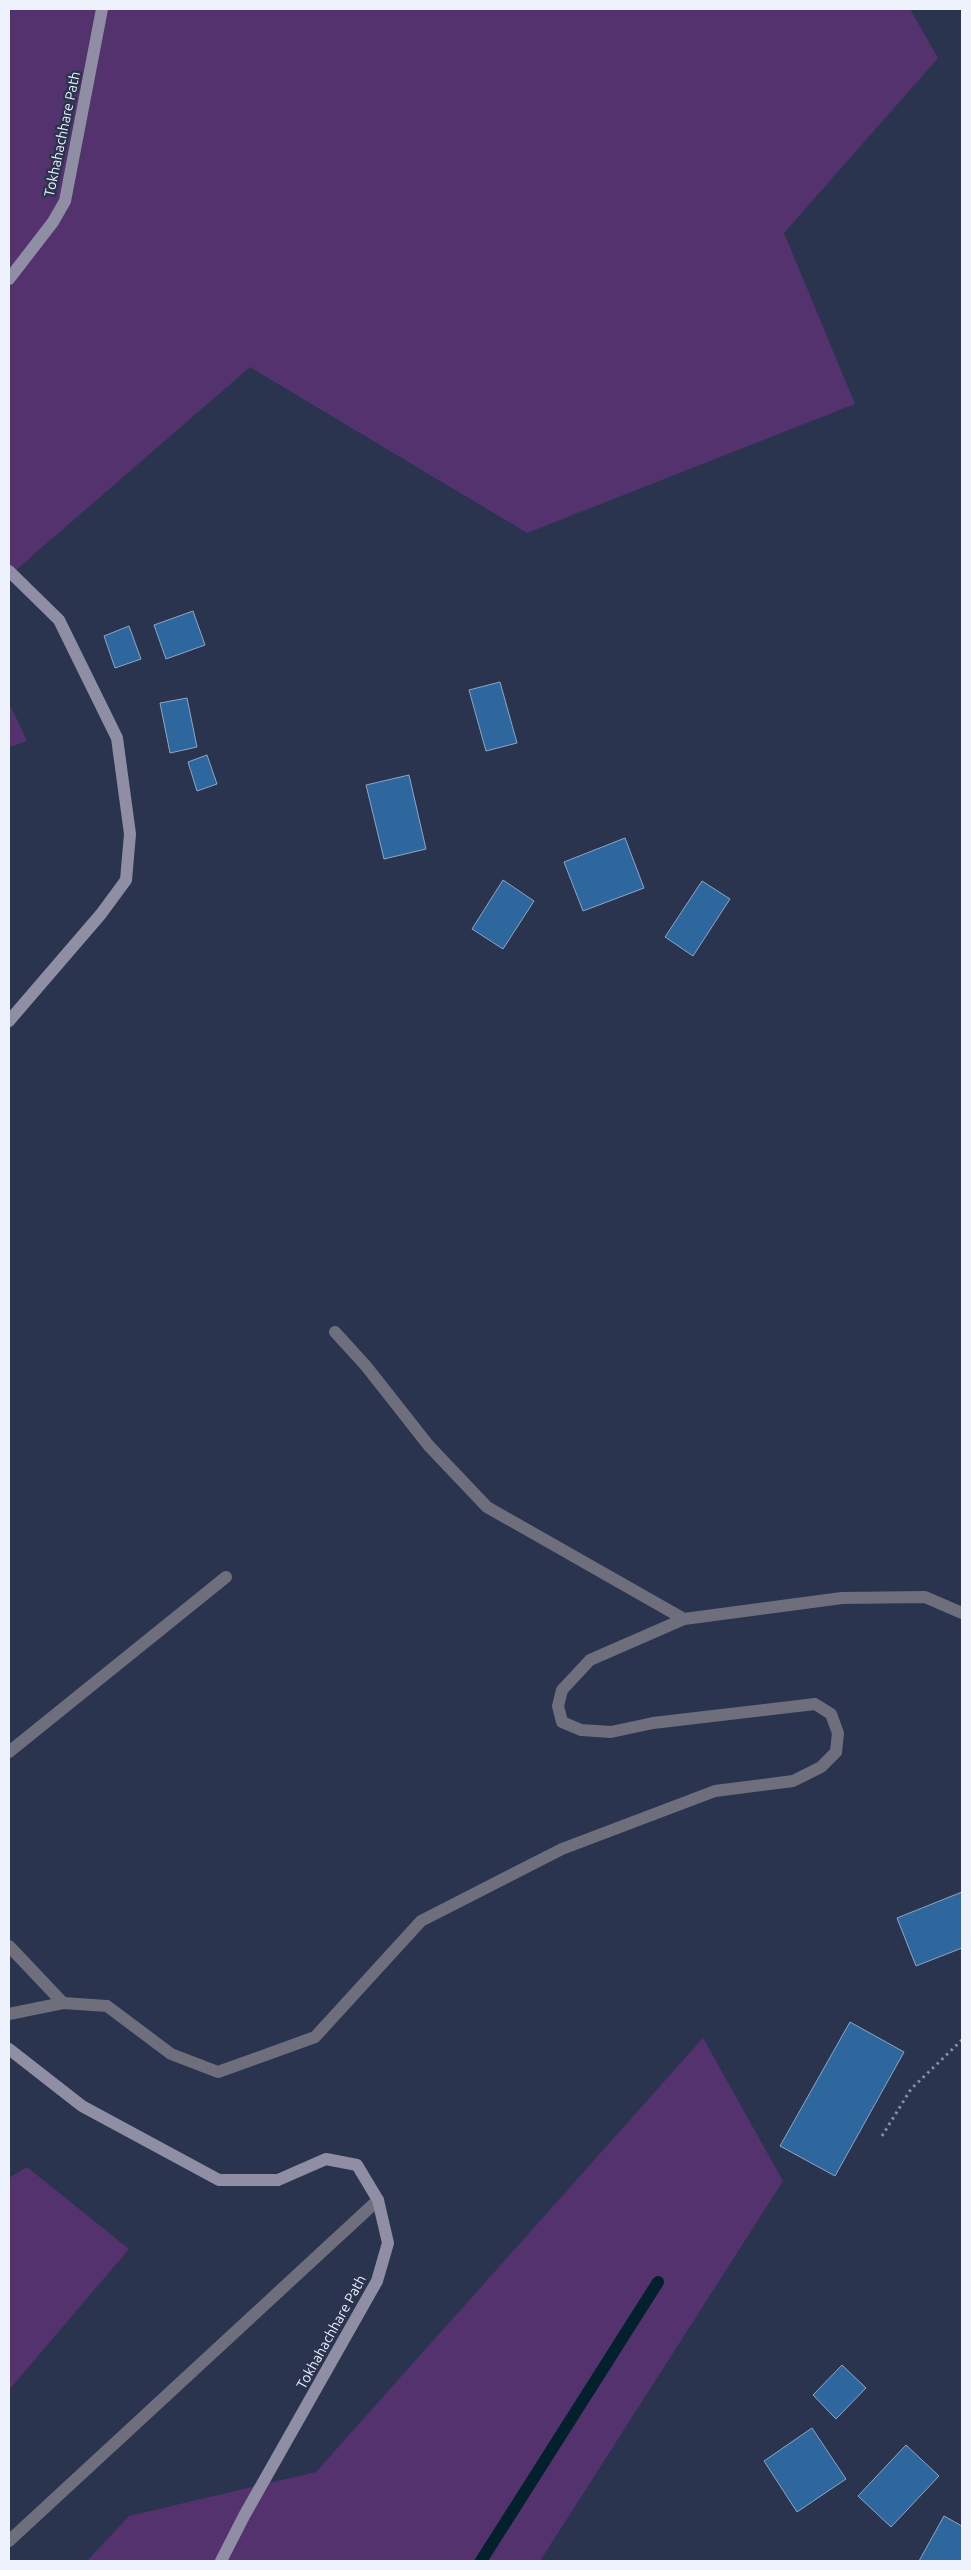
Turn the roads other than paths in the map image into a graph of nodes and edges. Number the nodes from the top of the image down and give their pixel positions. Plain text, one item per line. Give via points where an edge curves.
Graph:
1 (102, 9) edge
2 (9, 279) edge
3 (9, 571) edge
4 (9, 1021) edge
5 (335, 1332) dead end
6 (226, 1577) dead end
7 (962, 1613) edge
8 (684, 1619) junction
9 (9, 1752) edge
10 (9, 1946) edge
11 (63, 2003) junction
12 (9, 2014) edge
13 (9, 2049) edge
14 (378, 2200) junction
15 (9, 2541) edge
16 (221, 2561) edge

1 - 2 main road, Tokhahachhare Path via 65,200 53,222
3 - 4 main road via 59,620 118,738 130,834 126,880
5 - 8 street via 430,1446 487,1507
6 - 9 street
7 - 8 street via 926,1597 842,1598
8 - 11 street via 590,1660 562,1690 558,1706 562,1722 581,1730 611,1732 653,1723 815,1704 832,1714 838,1733 836,1752 821,1767 794,1781 715,1791 562,1849 421,1921 315,2037 218,2072 171,2054 107,2006
10 - 11 street
11 - 12 street
13 - 14 main road, Tokhahachhare Path via 82,2106 219,2180 278,2180 326,2159 357,2165
14 - 15 street
14 - 16 main road, Tokhahachhare Path via 388,2243 377,2281

